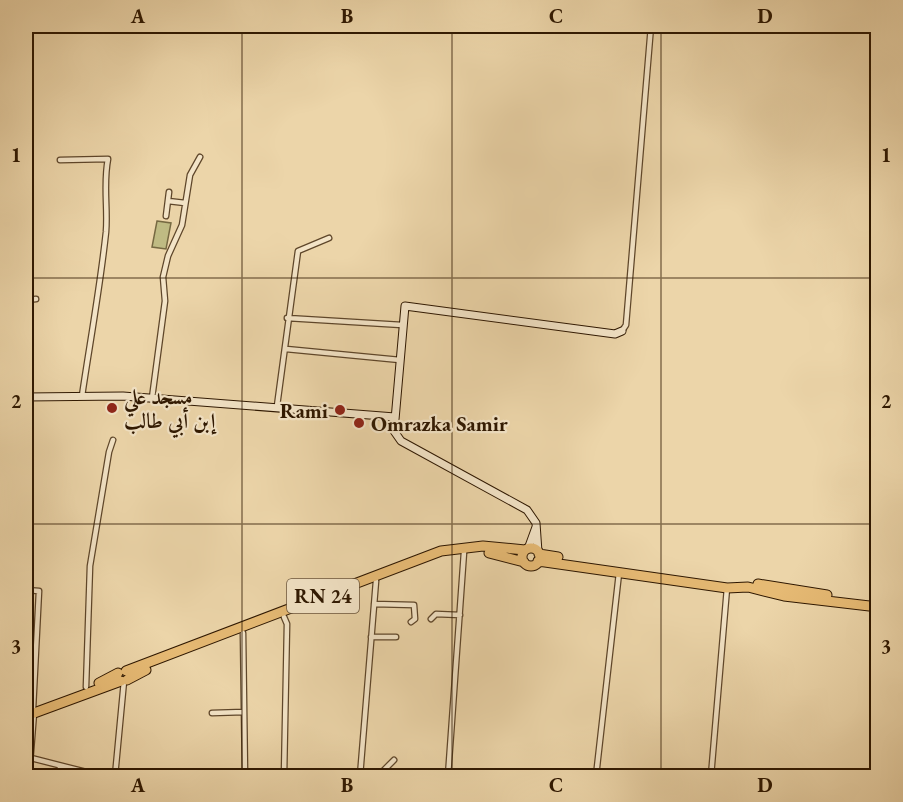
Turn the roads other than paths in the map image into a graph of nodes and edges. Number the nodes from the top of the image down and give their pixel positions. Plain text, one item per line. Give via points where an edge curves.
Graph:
1 (651, 26) edge
2 (200, 157) dead end
3 (60, 160) dead end
4 (170, 192) dead end
5 (168, 201) junction
6 (185, 203) junction
7 (166, 216) dead end
8 (329, 238) dead end
9 (36, 299) dead end
10 (26, 300) edge
11 (287, 318) junction
12 (402, 325) junction
13 (622, 331) joint
14 (286, 349) junction
15 (400, 360) junction
16 (82, 396) junction
17 (26, 397) edge
18 (152, 398) junction
19 (277, 406) junction
20 (395, 417) junction
21 (113, 440) dead end
22 (536, 527) junction
23 (526, 549) junction
24 (464, 552) junction
25 (538, 556) junction
26 (524, 562) junction
27 (619, 573) junction
28 (376, 581) junction
29 (728, 588) junction
30 (26, 590) edge
31 (878, 602) edge
32 (374, 604) junction
33 (878, 607) edge
34 (460, 615) junction
35 (284, 617) junction
36 (431, 619) dead end
37 (411, 622) dead end
38 (243, 633) junction
39 (396, 637) dead end
40 (371, 638) junction
41 (123, 677) junction
42 (86, 687) junction
43 (212, 712) dead end
44 (244, 712) junction
45 (29, 713) edge
46 (26, 738) edge
47 (31, 758) junction
48 (394, 760) dead end
49 (60, 767) junction
50 (94, 774) dead end
51 (448, 776) edge
52 (29, 777) edge
53 (59, 777) edge
54 (116, 777) edge
55 (245, 777) edge
56 (284, 777) edge
57 (360, 777) edge
58 (378, 777) edge
59 (423, 777) edge
60 (596, 777) edge
61 (711, 777) edge

1 - 13 street via 626,325
2 - 6 street via 190,175
3 - 16 street via 108,159 108,212
4 - 5 street
5 - 6 street
5 - 7 street
6 - 18 street via 182,225 163,277 165,301
8 - 11 street via 298,251
9 - 10 street
11 - 12 street
11 - 14 street
12 - 13 main road via 405,306 615,334
12 - 15 main road
14 - 15 street
14 - 19 street
15 - 20 main road
16 - 17 main road
16 - 18 main road
18 - 19 main road
19 - 20 main road
20 - 22 main road via 394,431 401,441 519,504 532,516
21 - 42 street via 90,566
22 - 23 main road
22 - 25 main road
23 - 25 highway
23 - 26 highway
23 - 41 highway, RN 24 via 483,546 441,551
24 - 26 highway, RN 24 via 489,553
24 - 28 highway, RN 24
24 - 34 street
25 - 26 highway via 531,566
25 - 27 highway
25 - 31 highway
27 - 29 highway
27 - 60 street
28 - 32 street
28 - 35 highway, RN 24
29 - 33 highway via 748,587 784,596
29 - 61 street
30 - 45 street via 39,591
32 - 37 street via 414,605 416,619
32 - 40 street
34 - 36 street via 436,614
34 - 51 street
35 - 38 highway, RN 24
35 - 56 street
38 - 41 highway, RN 24
38 - 44 street
39 - 40 street
40 - 57 street
41 - 42 highway, RN 24
41 - 45 highway, RN 24
41 - 54 street
42 - 45 highway, RN 24
43 - 44 street
44 - 55 street
45 - 46 street
45 - 47 street
47 - 49 street via 48,760
47 - 52 street
48 - 58 street
49 - 50 street
49 - 53 street
51 - 59 street via 427,772

